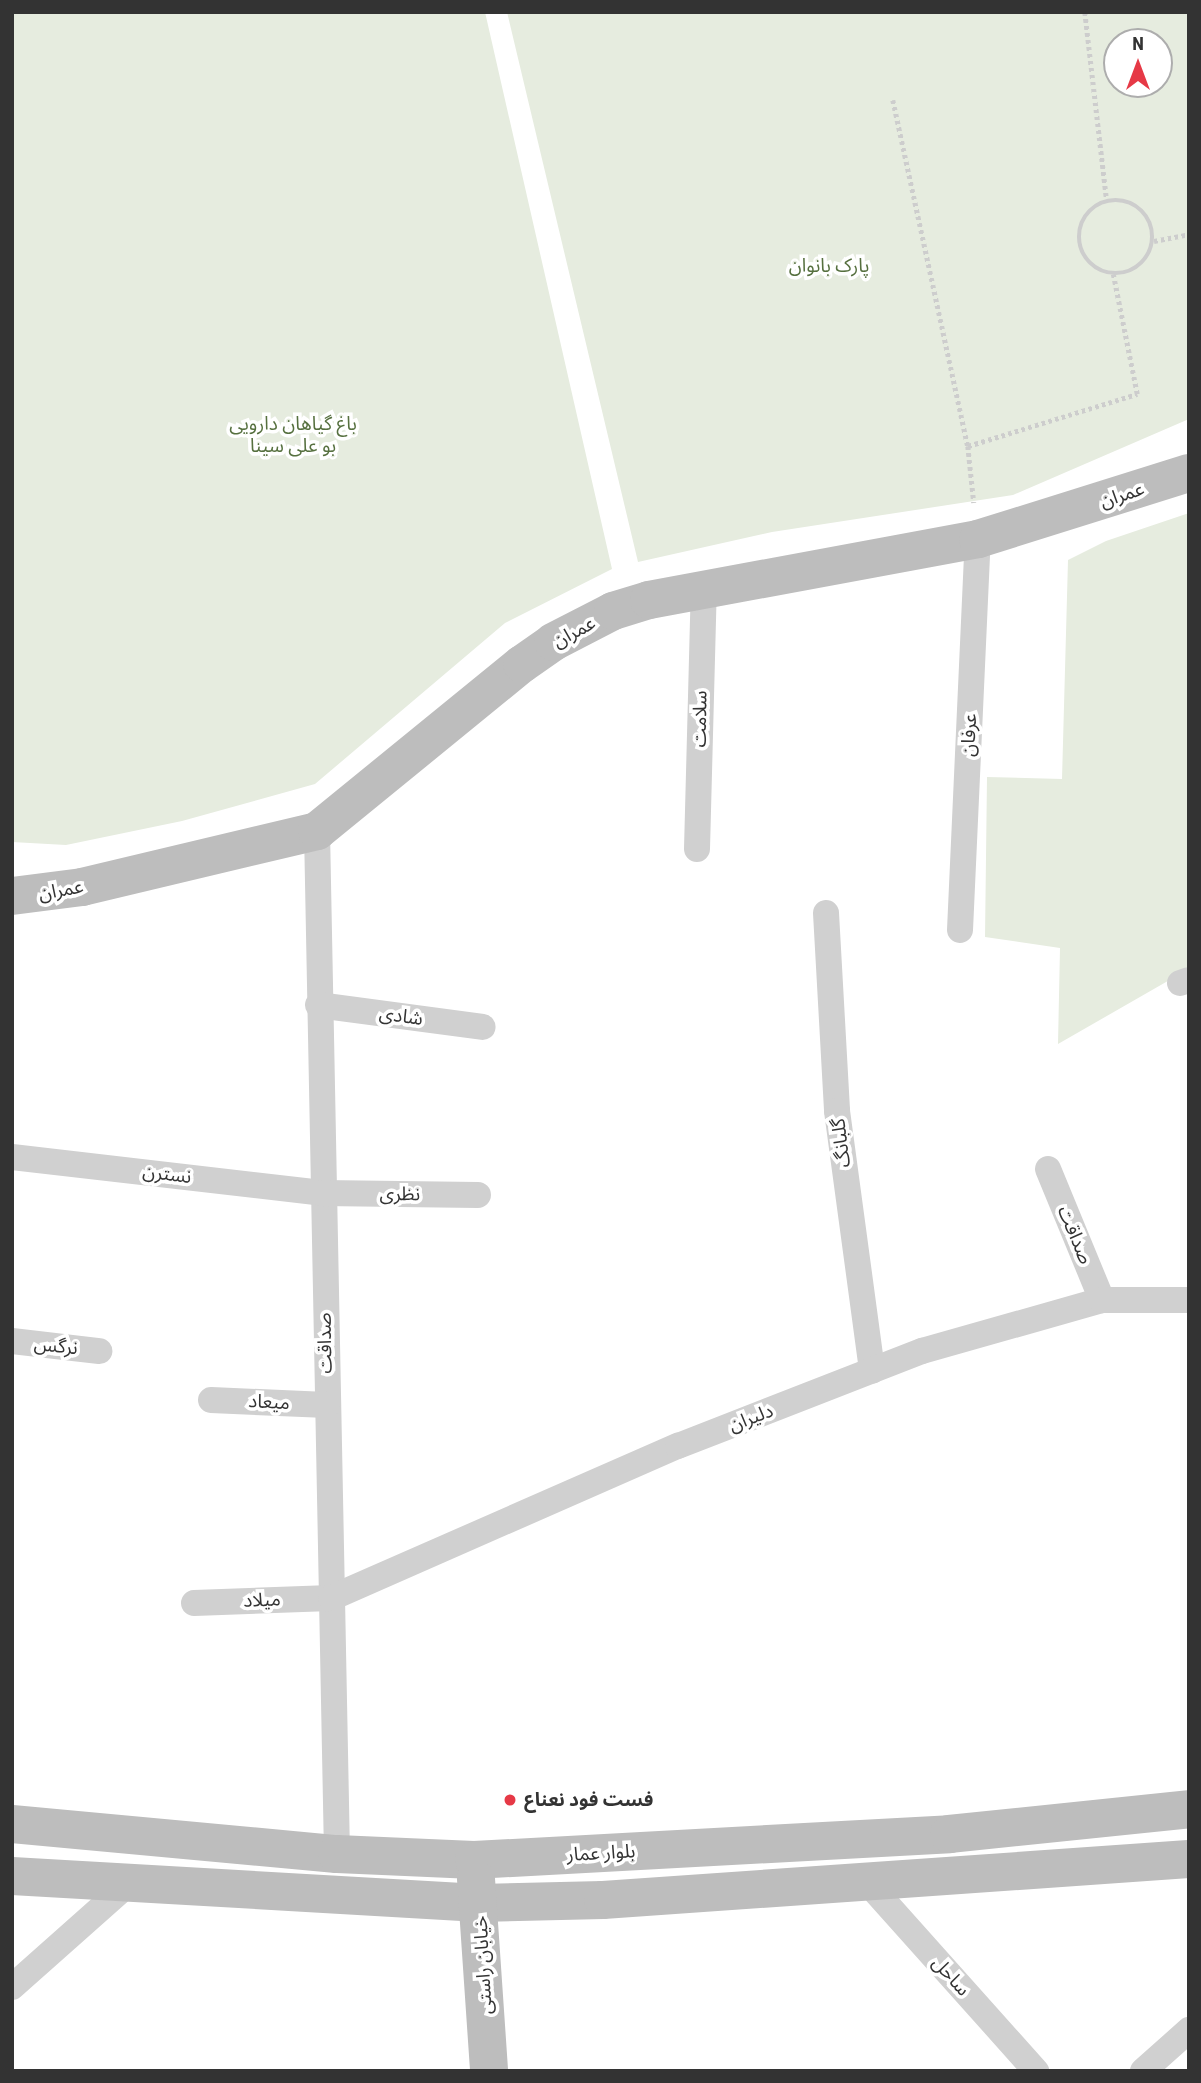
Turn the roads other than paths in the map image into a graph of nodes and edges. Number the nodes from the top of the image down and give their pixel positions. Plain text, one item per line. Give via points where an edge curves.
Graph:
1 (1189, 473) edge
2 (978, 539) junction
3 (704, 590) junction
4 (317, 831) junction
5 (697, 849) dead end
6 (12, 896) edge
7 (826, 913) dead end
8 (960, 930) dead end
9 (318, 1005) junction
10 (483, 1027) dead end
11 (12, 1157) edge
12 (1048, 1169) dead end
13 (322, 1193) junction
14 (478, 1195) dead end
15 (1102, 1300) junction
16 (1189, 1300) edge
17 (12, 1341) edge
18 (99, 1351) dead end
19 (872, 1371) junction
20 (211, 1400) dead end
21 (327, 1405) junction
22 (331, 1598) junction
23 (194, 1603) dead end
24 (1189, 1809) edge
25 (12, 1825) edge
26 (337, 1854) junction
27 (1189, 1859) edge
28 (474, 1860) junction
29 (12, 1876) edge
30 (867, 1882) junction
31 (129, 1883) junction
32 (479, 1903) junction
33 (12, 1987) edge
34 (1185, 2040) edge
35 (489, 2071) edge
36 (1035, 2071) edge
37 (1143, 2071) edge

1 - 2 main road, عمران
2 - 3 main road, عمران
2 - 8 street, عرفان
3 - 4 main road, عمران via 613,611 553,642
3 - 5 street, سلامت
4 - 6 main road, عمران via 82,887
4 - 9 street, صداقت
7 - 19 street, گلبانگ via 837,1111
9 - 10 street, شادی
9 - 13 street, صداقت
11 - 13 street, نسترن
12 - 15 street, صداقت
13 - 14 street, نظری
13 - 21 street, صداقت
15 - 16 street, دلیران
15 - 19 street, دلیران via 922,1351
17 - 18 street, نرگس
19 - 22 street, دلیران via 678,1446
20 - 21 street, میعاد
21 - 22 street, صداقت
22 - 23 street, میلاد
22 - 26 street, صداقت
24 - 28 main road, بلوار عمار via 949,1834
25 - 26 main road, بلوار عمار
26 - 28 main road, بلوار عمار
27 - 30 main road
28 - 32 main road, خیابان راستی
29 - 31 main road
30 - 32 main road via 603,1900
30 - 36 street, ساحل
31 - 32 main road
31 - 33 street
32 - 35 main road, خیابان راستی
34 - 37 street

